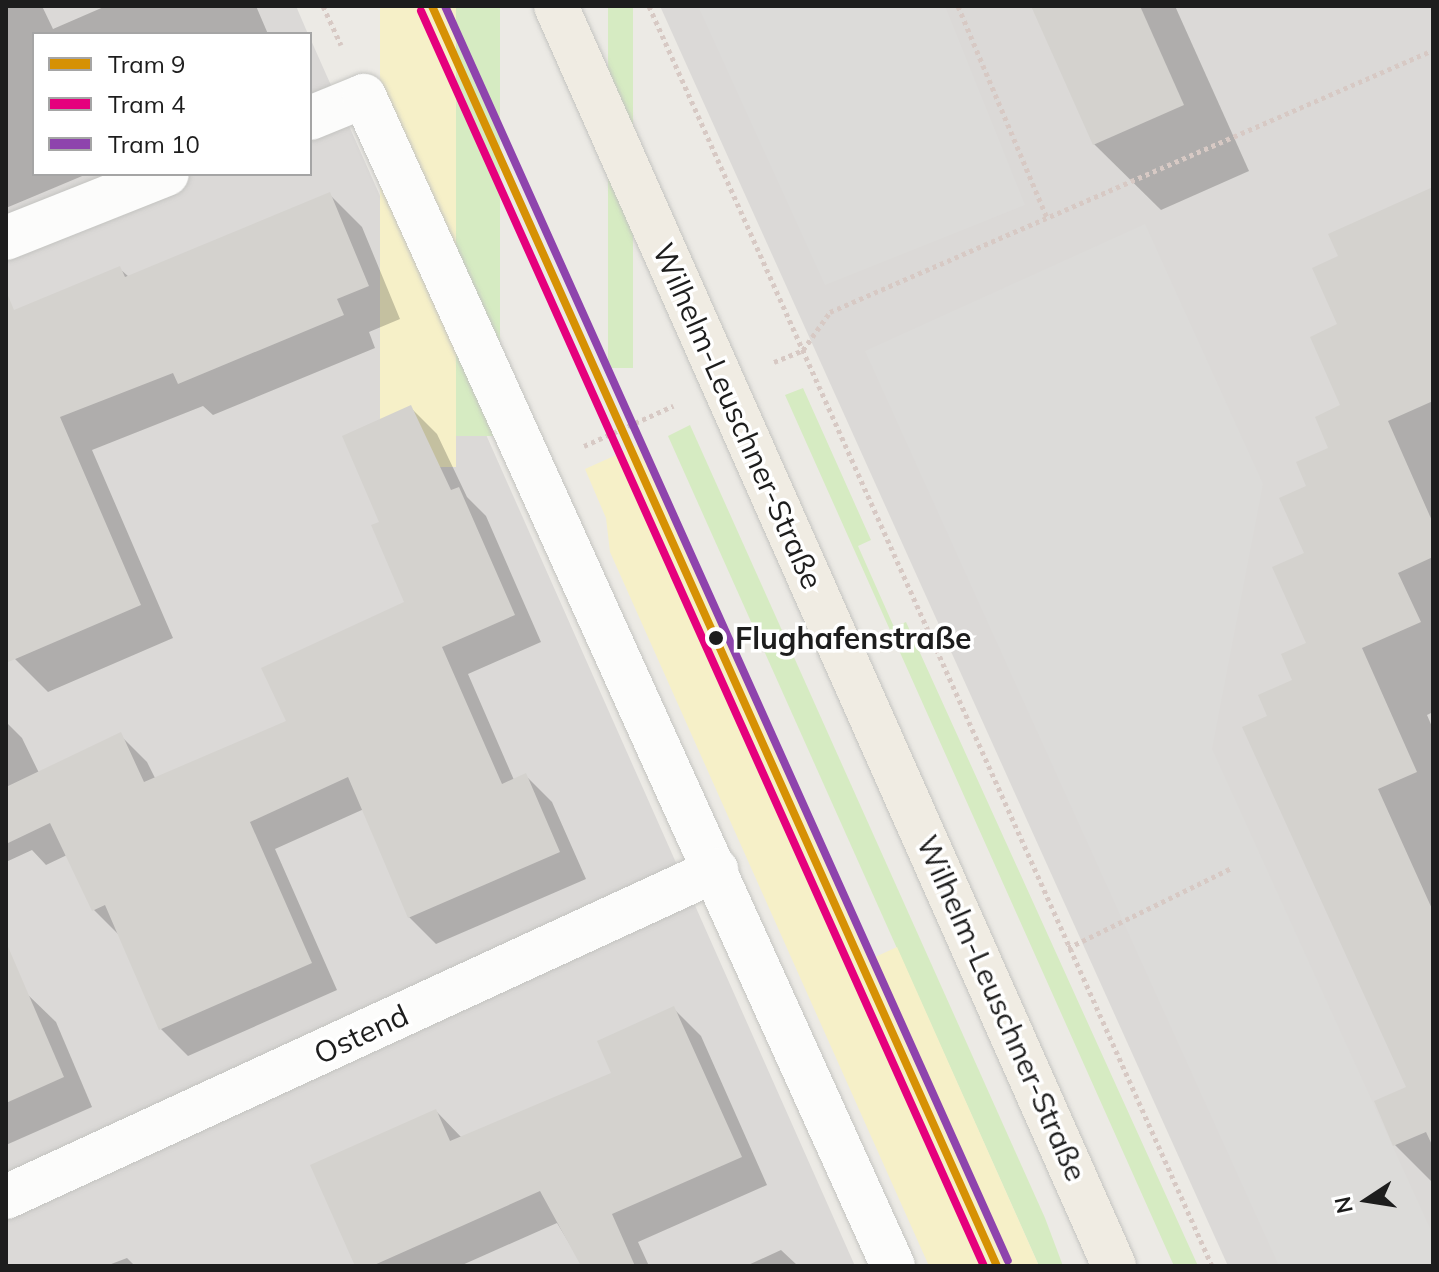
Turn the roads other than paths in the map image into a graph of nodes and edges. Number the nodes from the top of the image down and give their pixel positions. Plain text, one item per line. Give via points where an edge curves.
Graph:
1 (556, 6) edge
2 (312, 117) edge
3 (162, 176) edge
4 (6, 238) edge
5 (716, 870) junction
6 (6, 1197) edge
7 (893, 1266) edge
8 (1114, 1266) edge

1 - 8 main road, Wilhelm-Leuschner-Straße
2 - 5 street via 364,96
3 - 4 street
5 - 6 street, Ostend
5 - 7 street

